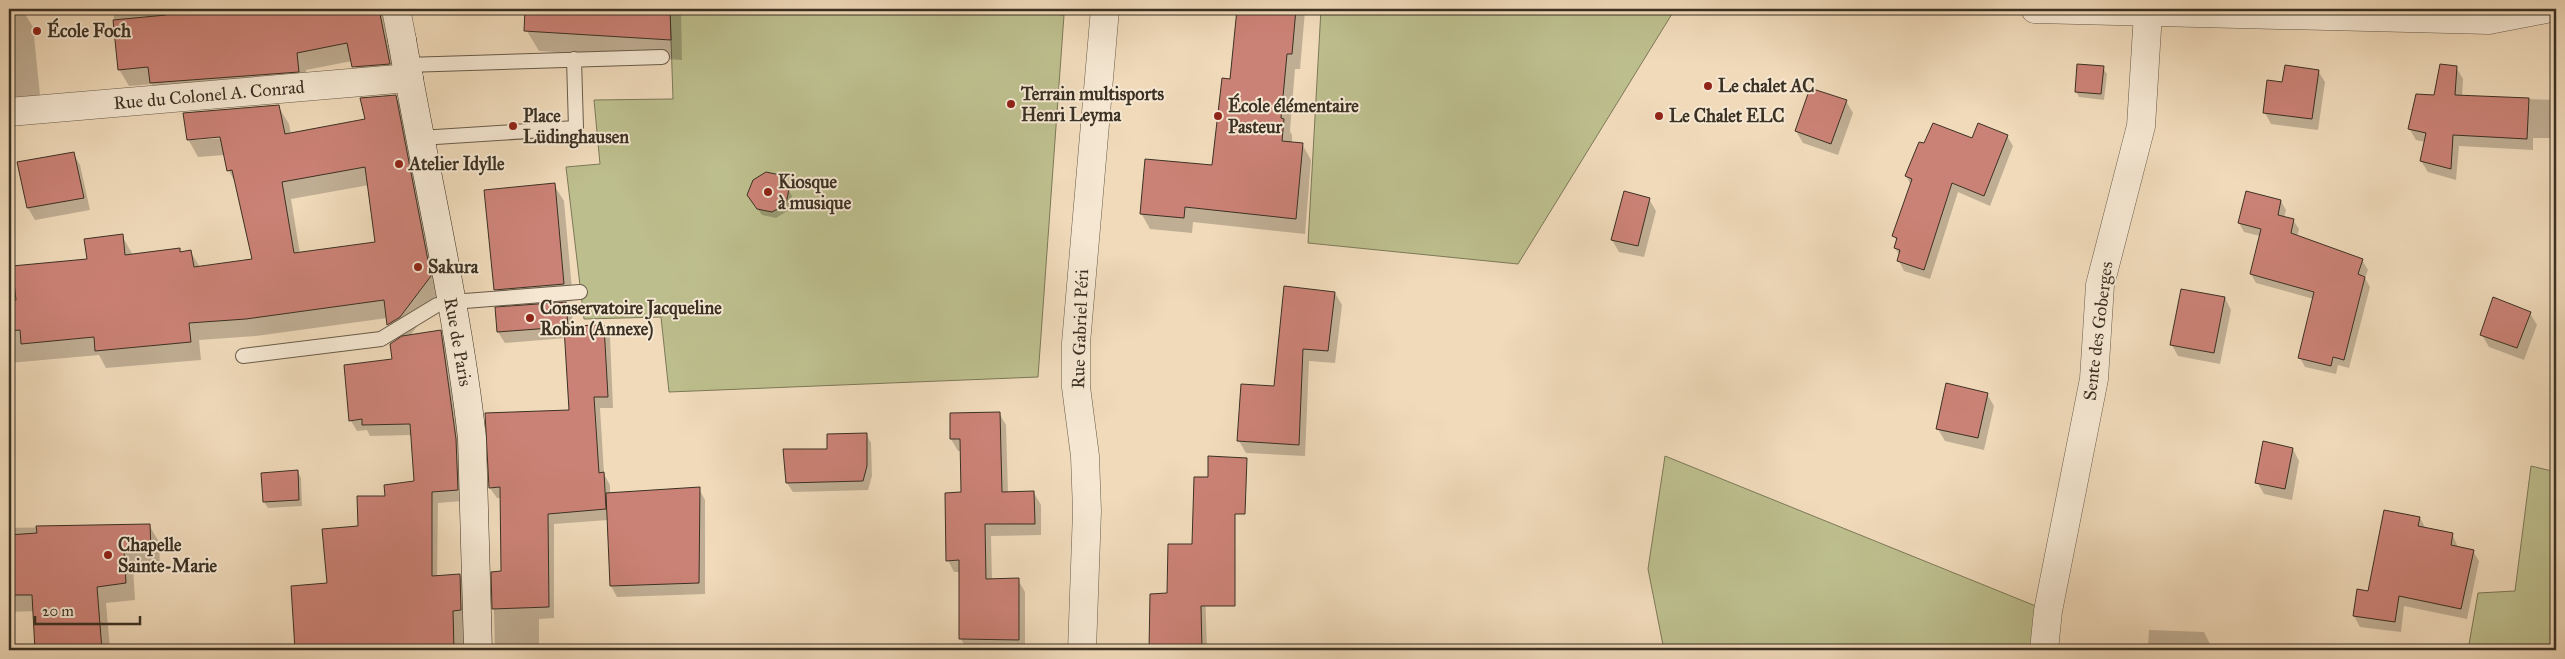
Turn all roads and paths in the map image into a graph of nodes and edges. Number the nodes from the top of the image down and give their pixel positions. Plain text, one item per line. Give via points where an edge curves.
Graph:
1 (396, 9) edge
2 (1105, 9) edge
3 (2035, 9) edge
4 (2546, 9) edge
5 (2148, 13) junction
6 (662, 57) dead end
7 (574, 59) junction
8 (406, 61) junction
9 (9, 112) edge
10 (420, 138) junction
11 (580, 292) dead end
12 (452, 302) junction
13 (243, 356) dead end
14 (478, 650) edge
15 (1082, 650) edge
16 (2044, 650) edge

1 - 8 street, Rue de Paris
2 - 15 street, Rue Gabriel Péri via 1076,343 1076,388 1085,456 1087,511
3 - 5 street
4 - 5 street via 2489,20
5 - 16 street, Sente des Goberges via 2141,126 2100,284 2094,379 2048,611
6 - 7 lane
7 - 8 lane
7 - 10 lane via 576,128
8 - 9 street, Rue du Colonel A. Conrad
8 - 10 street, Rue de Paris
10 - 12 street, Rue de Paris
11 - 12 lane
12 - 13 lane via 437,305 381,340
12 - 14 street, Rue de Paris via 472,438

